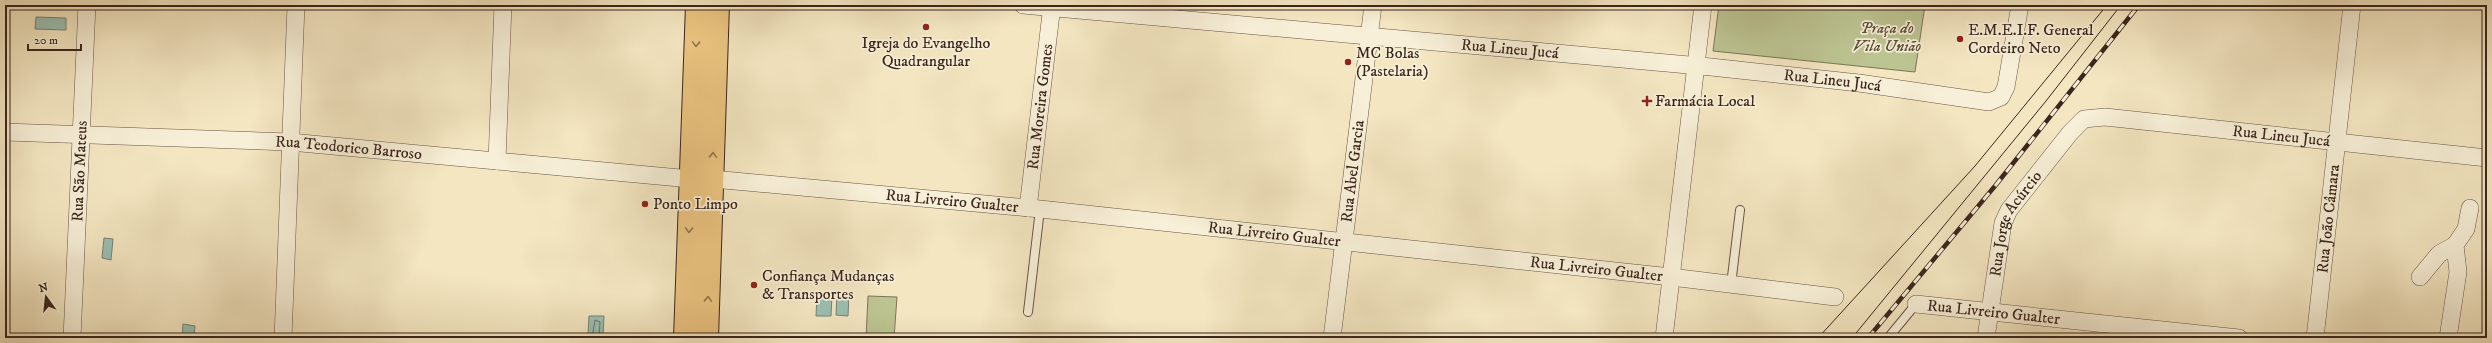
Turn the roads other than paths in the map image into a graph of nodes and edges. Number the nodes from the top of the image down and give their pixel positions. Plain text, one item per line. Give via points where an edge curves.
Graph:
1 (87, 5) edge
2 (296, 5) edge
3 (503, 5) edge
4 (697, 5) edge
5 (718, 5) edge
6 (1023, 5) edge
7 (1373, 5) edge
8 (1703, 5) edge
9 (2020, 5) edge
10 (2352, 5) edge
11 (1052, 6) edge
12 (1369, 37) junction
13 (1696, 66) junction
14 (2077, 124) joint
15 (5, 132) edge
16 (82, 134) junction
17 (290, 142) junction
18 (2337, 142) junction
19 (2487, 158) edge
20 (497, 161) junction
21 (691, 179) junction
22 (712, 179) junction
23 (1034, 208) junction
24 (2470, 208) dead end
25 (1740, 210) dead end
26 (1344, 242) junction
27 (2455, 245) junction
28 (1671, 277) junction
29 (2420, 278) dead end
30 (1731, 285) junction
31 (1835, 297) dead end
32 (1916, 304) joint
33 (1989, 311) junction
34 (1028, 312) dead end
35 (72, 338) edge
36 (283, 338) edge
37 (685, 338) edge
38 (707, 338) edge
39 (1332, 338) edge
40 (1664, 338) edge
41 (1888, 338) edge
42 (1986, 338) edge
43 (2239, 338) edge
44 (2315, 338) edge
45 (2448, 338) edge

1 - 16 street, Rua São Mateus
2 - 17 street
3 - 20 street
4 -> 21 main road
22 -> 5 main road
6 - 11 street, Rua Lineu Jucá
7 - 12 street, Rua Abel Garcia
8 - 13 street
9 - 13 street, Rua Lineu Jucá via 2006,87 1996,101
10 - 18 street, Rua João Câmara
11 - 12 street, Rua Lineu Jucá
11 - 23 street, Rua Moreira Gomes
12 - 13 street, Rua Lineu Jucá
12 - 26 street, Rua Abel Garcia
13 - 28 street
14 - 18 street, Rua Lineu Jucá via 2084,119 2105,117
14 - 33 street, Rua Jorge Acúrcio via 2003,223
15 - 16 street, Rua Teodorico Barroso
16 - 17 street, Rua Teodorico Barroso
16 - 35 street, Rua São Mateus
17 - 20 street, Rua Teodorico Barroso
17 - 36 street
18 - 19 street, Rua Lineu Jucá
18 - 44 street, Rua João Câmara
20 - 21 street, Rua Teodorico Barroso
21 -> 37 main road
22 - 23 street, Rua Livreiro Gualter
38 -> 22 main road
23 - 26 street, Rua Livreiro Gualter
23 - 34 lane
24 - 27 street via 2466,228
25 - 30 lane
26 - 28 street, Rua Livreiro Gualter
26 - 39 street, Rua Abel Garcia
27 - 29 street via 2438,254
27 - 45 street via 2458,272
28 - 30 street, Rua Livreiro Gualter
28 - 40 street
30 - 31 street, Rua Livreiro Gualter
32 - 33 street, Rua Livreiro Gualter
32 - 41 lane
33 - 42 street, Rua Jorge Acúrcio
33 - 43 street, Rua Livreiro Gualter

